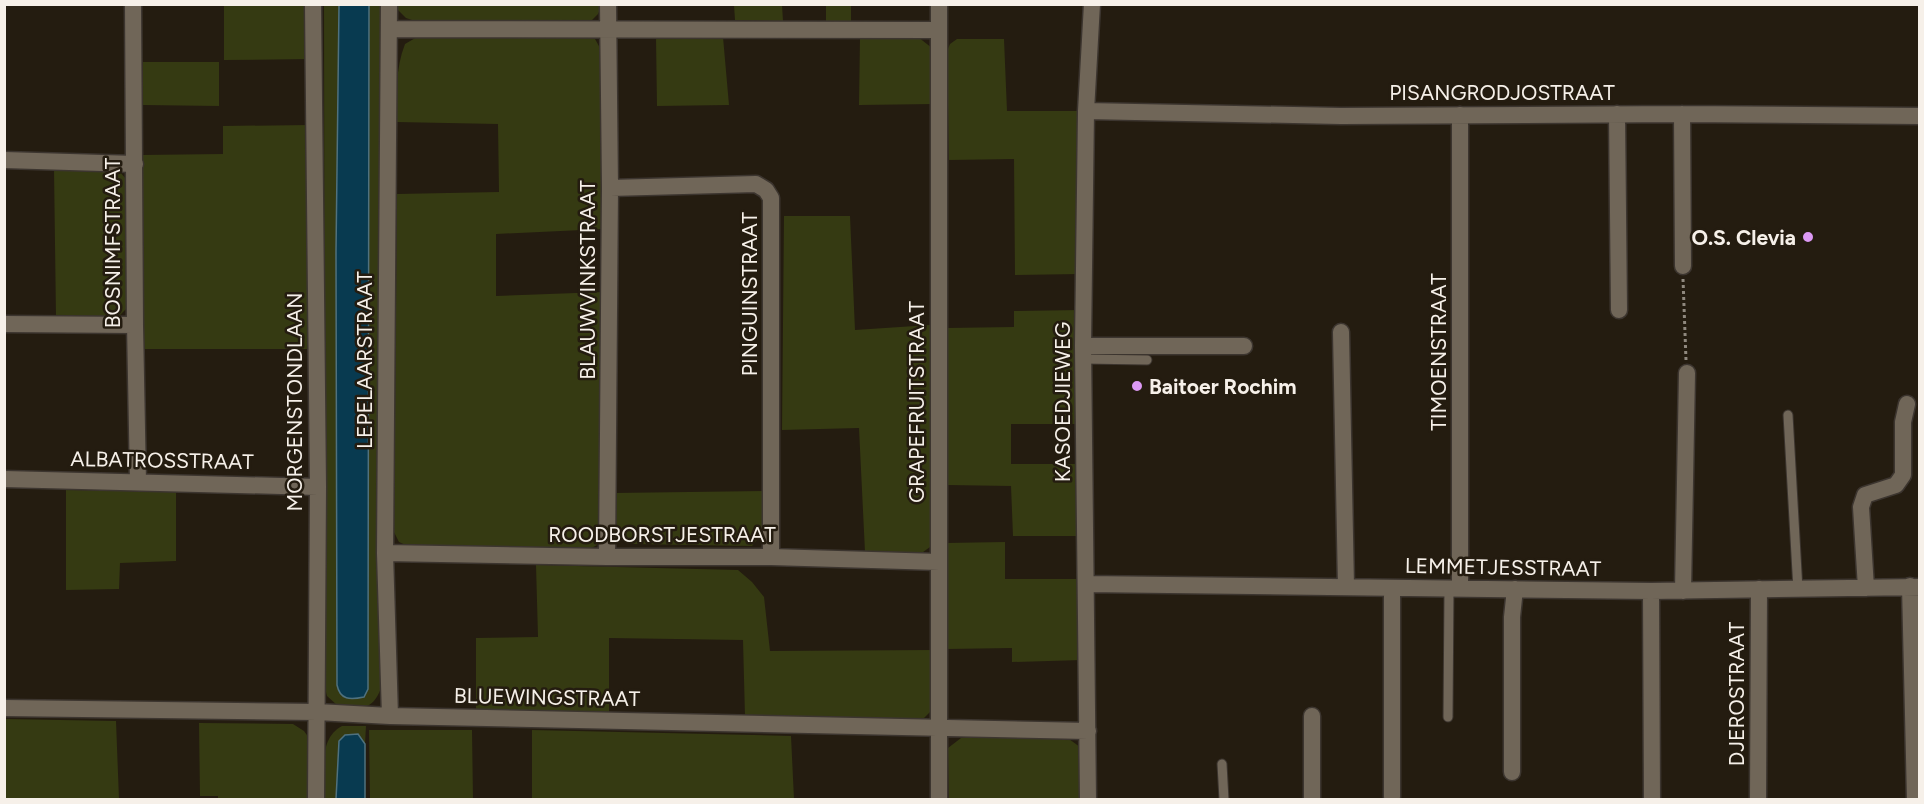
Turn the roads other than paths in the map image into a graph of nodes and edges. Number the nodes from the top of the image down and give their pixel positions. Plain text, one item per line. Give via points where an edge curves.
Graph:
1 (133, 4) edge
2 (313, 4) edge
3 (389, 4) edge
4 (608, 4) edge
5 (939, 4) edge
6 (1092, 4) edge
7 (608, 28) junction
8 (389, 29) junction
9 (938, 30) junction
10 (1086, 111) junction
11 (1617, 114) junction
12 (1682, 114) junction
13 (1460, 115) junction
14 (1920, 116) edge
15 (4, 160) edge
16 (135, 164) junction
17 (610, 188) junction
18 (1683, 266) road end
19 (1619, 310) dead end
20 (4, 324) edge
21 (135, 326) junction
22 (1341, 332) dead end
23 (1244, 346) dead end
24 (1083, 352) junction
25 (1147, 360) dead end
26 (1687, 373) road end
27 (1907, 404) dead end
28 (1788, 415) dead end
29 (4, 479) edge
30 (138, 482) junction
31 (318, 487) junction
32 (385, 553) junction
33 (771, 556) junction
34 (607, 557) junction
35 (939, 562) junction
36 (1086, 584) junction
37 (1915, 586) edge
38 (1346, 587) junction
39 (1392, 588) junction
40 (1455, 588) junction
41 (1866, 588) junction
42 (1515, 589) junction
43 (1759, 590) junction
44 (1798, 590) junction
45 (1650, 591) junction
46 (1683, 591) junction
47 (4, 708) edge
48 (317, 712) junction
49 (1312, 716) dead end
50 (390, 717) junction
51 (1449, 717) dead end
52 (939, 729) junction
53 (1088, 730) junction
54 (1222, 764) dead end
55 (1512, 772) dead end
56 (1392, 797) dead end
57 (316, 800) edge
58 (939, 800) edge
59 (1088, 800) edge
60 (1224, 800) edge
61 (1312, 800) edge
62 (1652, 800) edge
63 (1758, 800) edge
64 (1915, 800) edge

1 - 16 street, BOSNIMFSTRAAT
2 - 31 street, MORGENSTONDLAAN
3 - 8 street, LEPELAARSTRAAT
4 - 7 street, BLAUWVINKSTRAAT
5 - 9 street, GRAPEFRUITSTRAAT
6 - 10 street, KASOEDJIEWEG
7 - 8 street
7 - 9 street
7 - 17 street, BLAUWVINKSTRAAT
8 - 32 street, LEPELAARSTRAAT
9 - 35 street, GRAPEFRUITSTRAAT
10 - 13 street, PISANGRODJOSTRAAT
10 - 24 street, KASOEDJIEWEG
11 - 12 street, PISANGRODJOSTRAAT
11 - 13 street, PISANGRODJOSTRAAT
11 - 19 street
12 - 14 street, PISANGRODJOSTRAAT
12 - 18 street
13 - 40 street, TIMOENSTRAAT
15 - 16 street
16 - 21 street, BOSNIMFSTRAAT
17 - 33 street, PINGUINSTRAAT via 756,184 771,198
17 - 34 street, BLAUWVINKSTRAAT
20 - 21 street
21 - 30 street, BOSNIMFSTRAAT
22 - 38 street
23 - 24 street
24 - 25 lane
24 - 36 street, KASOEDJIEWEG
26 - 46 street
27 - 41 street via 1903,475 1896,485 1865,495 1862,507
28 - 44 lane
29 - 30 street, ALBATROSSTRAAT
30 - 31 street, ALBATROSSTRAAT
31 - 48 street, MORGENSTONDLAAN
32 - 34 street, ROODBORSTJESTRAAT
32 - 50 street, LEPELAARSTRAAT
33 - 34 street, ROODBORSTJESTRAAT
33 - 35 street, ROODBORSTJESTRAAT
35 - 52 street, GRAPEFRUITSTRAAT
36 - 38 street, LEMMETJESSTRAAT
36 - 53 street, KASOEDJIEWEG
37 - 41 street, LEMMETJESSTRAAT
37 - 64 street
38 - 39 street, LEMMETJESSTRAAT
39 - 40 street, LEMMETJESSTRAAT
39 - 56 street
40 - 42 street, LEMMETJESSTRAAT
40 - 51 lane
41 - 44 street, LEMMETJESSTRAAT
42 - 45 street, LEMMETJESSTRAAT
42 - 55 street
43 - 44 street, LEMMETJESSTRAAT
43 - 46 street, LEMMETJESSTRAAT
43 - 63 street, DJEROSTRAAT
45 - 46 street, LEMMETJESSTRAAT
45 - 62 street
47 - 48 street, BLUEWINGSTRAAT
48 - 50 street, BLUEWINGSTRAAT
48 - 57 street, MORGENSTONDLAAN
49 - 61 street
50 - 52 street, BLUEWINGSTRAAT
52 - 53 street, BLUEWINGSTRAAT
52 - 58 street, GRAPEFRUITSTRAAT
53 - 59 street, KASOEDJIEWEG
54 - 60 lane

